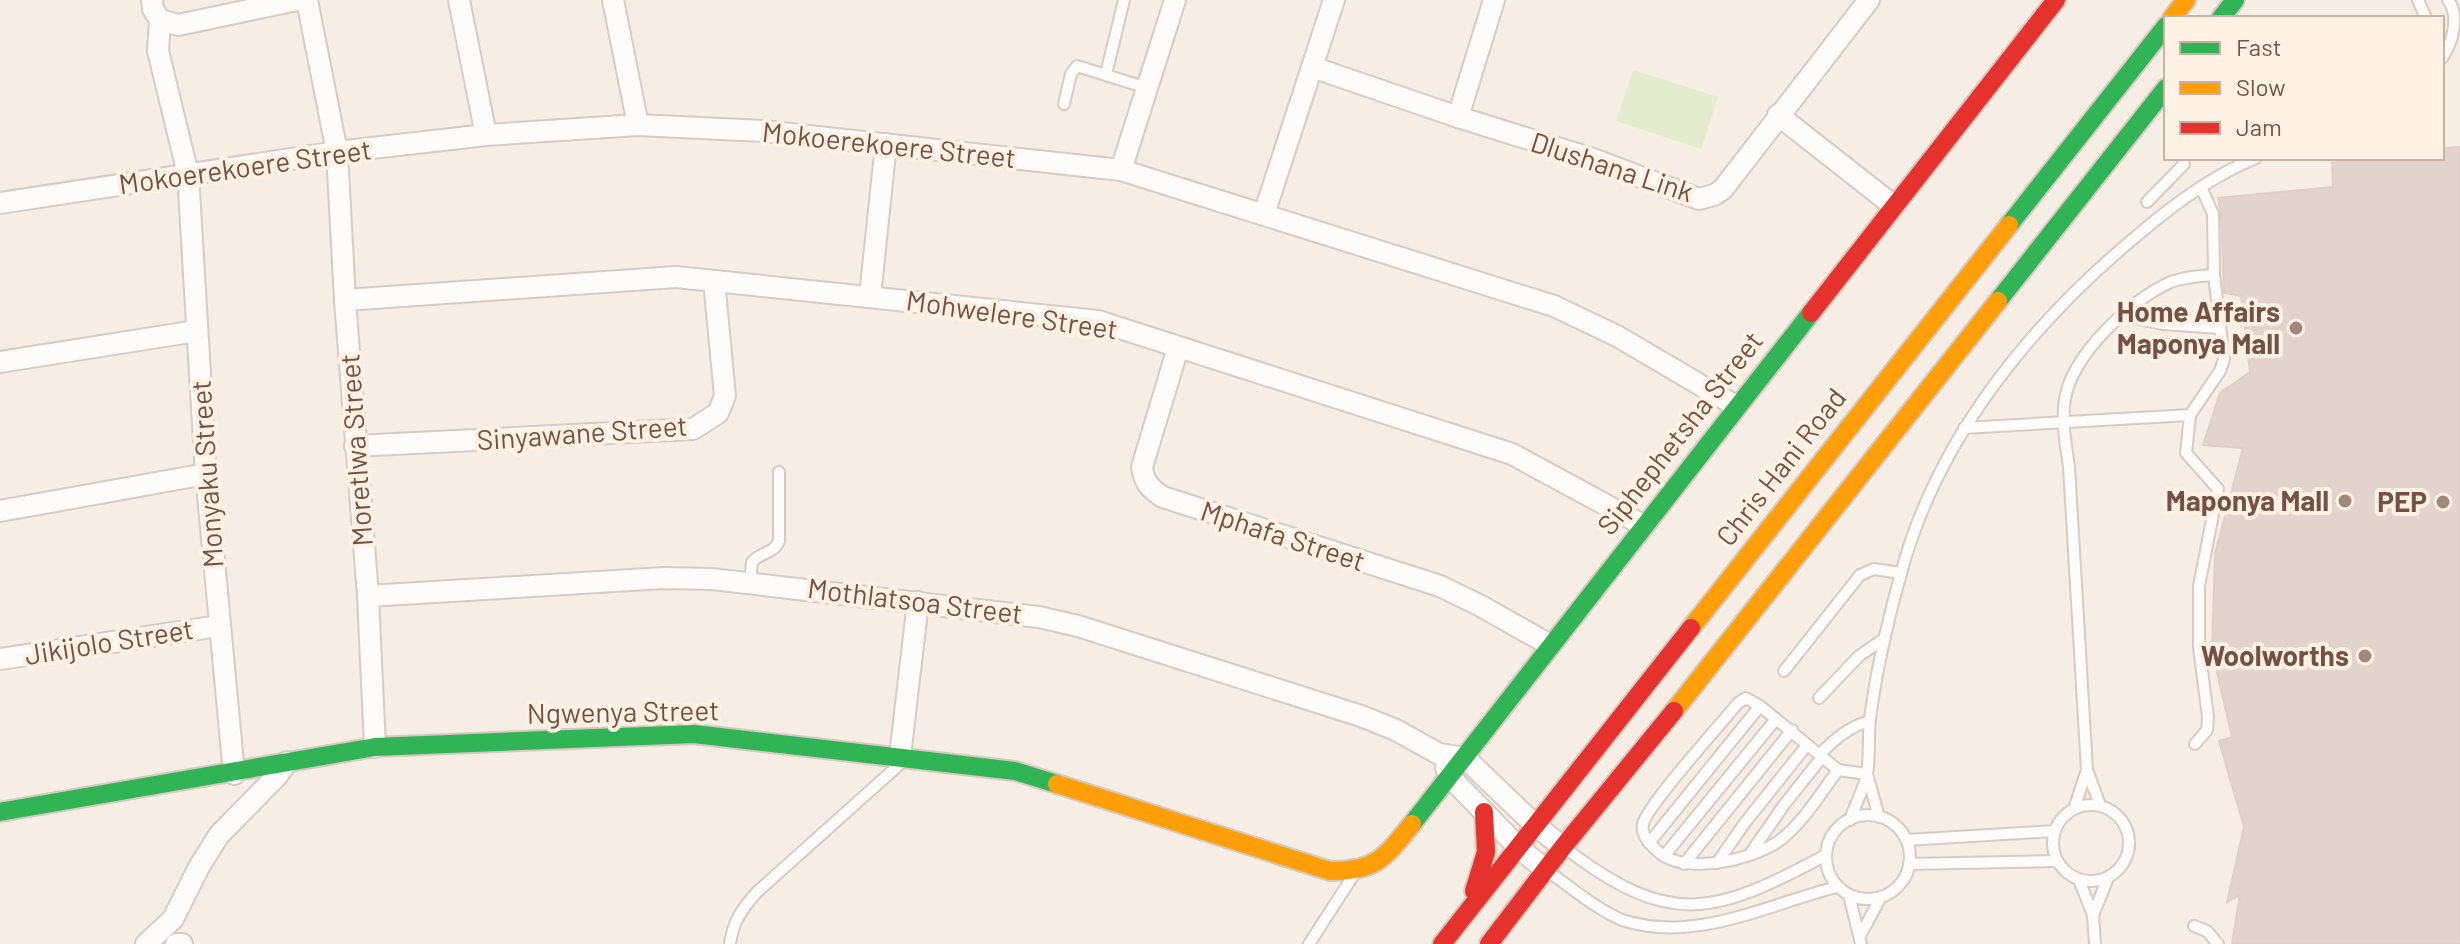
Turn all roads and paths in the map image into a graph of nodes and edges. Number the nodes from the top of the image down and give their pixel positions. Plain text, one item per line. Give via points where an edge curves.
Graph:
1 (152, 0) edge
2 (297, 0) edge
3 (307, 0) edge
4 (459, 0) edge
5 (613, 0) edge
6 (1124, 0) edge
7 (1175, 0) edge
8 (1334, 0) edge
9 (1494, 0) edge
10 (1869, 0) edge
11 (2056, 0) edge
12 (2186, 0) edge
13 (2235, 0) edge
14 (2450, 2) edge
15 (2174, 16) edge
16 (2223, 16) edge
17 (160, 20) junction
18 (2458, 22) edge
19 (2164, 29) edge
20 (2444, 55) edge
21 (1312, 67) junction
22 (1106, 74) junction
23 (1147, 88) junction
24 (2164, 91) edge
25 (1064, 104) dead end
26 (1778, 115) junction
27 (1458, 117) junction
28 (638, 125) junction
29 (486, 135) junction
30 (886, 144) junction
31 (337, 152) junction
32 (2249, 160) edge
33 (2184, 164) dead end
34 (1121, 170) junction
35 (188, 174) junction
36 (2201, 187) junction
37 (2147, 202) dead end
38 (0, 203) edge
39 (1894, 206) junction
40 (1264, 214) junction
41 (2214, 275) junction
42 (714, 281) junction
43 (870, 296) junction
44 (345, 300) junction
45 (2123, 316) junction
46 (2219, 328) junction
47 (196, 331) junction
48 (1178, 348) junction
49 (0, 362) edge
50 (1736, 406) junction
51 (2190, 415) junction
52 (2063, 424) junction
53 (1964, 428) junction
54 (355, 446) junction
55 (779, 472) dead end
56 (206, 474) junction
57 (0, 511) edge
58 (1643, 525) junction
59 (1901, 573) junction
60 (750, 582) junction
61 (368, 596) junction
62 (918, 602) junction
63 (219, 626) junction
64 (1885, 638) junction
65 (1550, 645) junction
66 (0, 659) edge
67 (1784, 671) dead end
68 (1819, 698) dead end
69 (1760, 706) junction
70 (1776, 719) junction
71 (1870, 721) junction
72 (1792, 730) junction
73 (2195, 744) dead end
74 (1807, 745) junction
75 (375, 747) junction
76 (1439, 754) junction
77 (904, 756) junction
78 (1821, 756) junction
79 (1465, 758) junction
80 (287, 762) junction
81 (1838, 770) junction
82 (2087, 770) junction
83 (234, 774) junction
84 (1867, 774) junction
85 (1450, 777) junction
86 (2100, 805) junction
87 (2074, 809) junction
88 (0, 812) edge
89 (1484, 812) junction
90 (1879, 817) junction
91 (1850, 820) junction
92 (1536, 826) junction
93 (2055, 831) junction
94 (1906, 840) junction
95 (1649, 843) junction
96 (1563, 847) junction
97 (1519, 848) junction
98 (1750, 854) junction
99 (1826, 855) junction
100 (1664, 856) junction
101 (2057, 861) junction
102 (1717, 863) junction
103 (1684, 864) junction
104 (1909, 864) junction
105 (1356, 871) junction
106 (1547, 871) junction
107 (2108, 878) junction
108 (2079, 880) junction
109 (1837, 887) junction
110 (1849, 895) junction
111 (1881, 897) junction
112 (1464, 915) junction
113 (2093, 915) junction
114 (2194, 926) dead end
115 (1861, 940) edge
116 (146, 944) edge
117 (176, 944) edge
118 (182, 944) edge
119 (730, 944) edge
120 (1309, 944) edge
121 (1442, 944) edge
122 (1489, 944) edge
123 (2095, 944) edge
124 (2218, 944) edge

1 - 17 street
2 - 17 street via 178,25
3 - 31 street, Moretlwa Street
4 - 29 street
5 - 28 street
6 - 22 lane
7 - 23 street
8 - 21 street
9 - 27 street
10 - 26 street, Dlushana Link
11 - 39 street, Siphephetsha Street
12 - 15 street
13 - 16 street
14 - 18 lane
17 - 35 street, Monyaku Street via 158,51
18 - 20 lane
19 - 92 street, Chris Hani Road
21 - 27 street, Dlushana Link
21 - 40 street
22 - 23 lane
22 - 25 lane via 1074,68
23 - 34 street
24 - 96 street
26 - 27 street, Dlushana Link via 1723,189 1699,199
26 - 39 street
28 - 29 street, Mokoerekoere Street
28 - 30 street, Mokoerekoere Street
29 - 31 street, Mokoerekoere Street
30 - 34 street, Mokoerekoere Street
30 - 43 street
31 - 35 street, Mokoerekoere Street
31 - 44 street, Moretlwa Street
32 - 36 lane
33 - 37 lane
34 - 40 street, Mokoerekoere Street
35 - 38 street, Mokoerekoere Street
35 - 47 street, Monyaku Street
36 - 41 lane via 2213,214
36 - 53 lane via 2097,271 2017,356
39 - 50 street, Siphephetsha Street
40 - 50 street, Mokoerekoere Street via 1566,311
41 - 45 lane via 2169,283
41 - 46 lane
42 - 43 street, Mohwelere Street
42 - 44 street, Mohwelere Street via 676,277
42 - 54 street, Sinyawane Street via 725,396 718,413 693,429
43 - 48 street, Mohwelere Street via 1098,321
44 - 54 street, Moretlwa Street
45 - 46 lane
45 - 52 lane via 2074,370
46 - 51 lane via 2224,359 2220,371
47 - 49 street
47 - 56 street, Monyaku Street
48 - 58 street, Mohwelere Street via 1512,454
48 - 65 street, Mphafa Street via 1142,467 1154,492 1440,586
50 - 58 street, Siphephetsha Street
51 - 52 lane
51 - 73 lane via 2186,453 2218,489 2199,586 2207,730
52 - 53 lane
52 - 82 lane
53 - 59 lane via 1917,526
54 - 61 street, Moretlwa Street
55 - 60 lane via 779,541 752,562
56 - 57 street
56 - 63 street, Monyaku Street
58 - 65 street, Siphephetsha Street
59 - 64 lane
59 - 67 lane via 1874,569 1860,575
60 - 61 street, Mothlatsoa Street via 664,578
60 - 62 street, Mothlatsoa Street
61 - 75 street, Moretlwa Street
62 - 76 street, Mothlatsoa Street via 1078,626 1361,716
62 - 77 street
63 - 66 street, Jikijolo Street
63 - 83 street, Monyaku Street
64 - 68 lane via 1859,656
64 - 71 lane
65 - 79 street, Siphephetsha Street
69 - 70 lane
69 - 95 lane
69 - 95 lane via 1746,698 1738,703 1655,803 1643,823
70 - 72 lane
70 - 100 lane
71 - 78 lane via 1841,734
71 - 84 lane
72 - 74 lane
72 - 103 lane
74 - 78 lane
74 - 102 lane
75 - 77 street, Ngwenya Street via 694,734
75 - 80 street, Ngwenya Street
76 - 79 street, Mothlatsoa Street
76 - 85 street
77 - 105 street, Ngwenya Street via 1015,771 1330,871
77 - 119 lane via 757,892 732,927
78 - 81 lane
78 - 98 lane
79 - 85 street, Siphephetsha Street
79 - 92 street
80 - 83 street, Ngwenya Street
80 - 116 street via 219,835 173,919
81 - 84 lane
81 - 98 lane via 1790,831
82 - 86 lane
82 - 87 lane
83 - 88 street, Ngwenya Street
84 - 90 lane
84 - 91 lane
85 - 89 street
85 - 105 street, Siphephetsha Street via 1384,856
86 - 87 lane
86 - 107 lane via 2118,815 2129,834 2128,855
87 - 93 lane
89 - 97 street
89 - 112 street via 1487,857
90 - 91 lane
90 - 94 lane
91 - 99 lane via 1833,834
92 - 96 street
92 - 97 street, Chris Hani Road
93 - 94 lane
93 - 101 lane
94 - 104 lane
95 - 100 lane
96 - 99 lane via 1625,890 1687,906 1751,892
96 - 106 street
97 - 106 street
97 - 112 street, Chris Hani Road
98 - 102 lane
99 - 109 lane
100 - 103 lane
101 - 104 lane
101 - 108 lane
102 - 103 lane
104 - 111 lane via 1900,884
105 - 120 lane
106 - 109 lane via 1621,920 1679,930 1725,924
106 - 122 street
107 - 108 lane
107 - 113 lane
108 - 113 lane
109 - 110 lane
110 - 111 lane
110 - 115 lane
111 - 115 lane
112 - 121 street, Chris Hani Road
113 - 123 lane
114 - 124 lane
117 - 118 street

